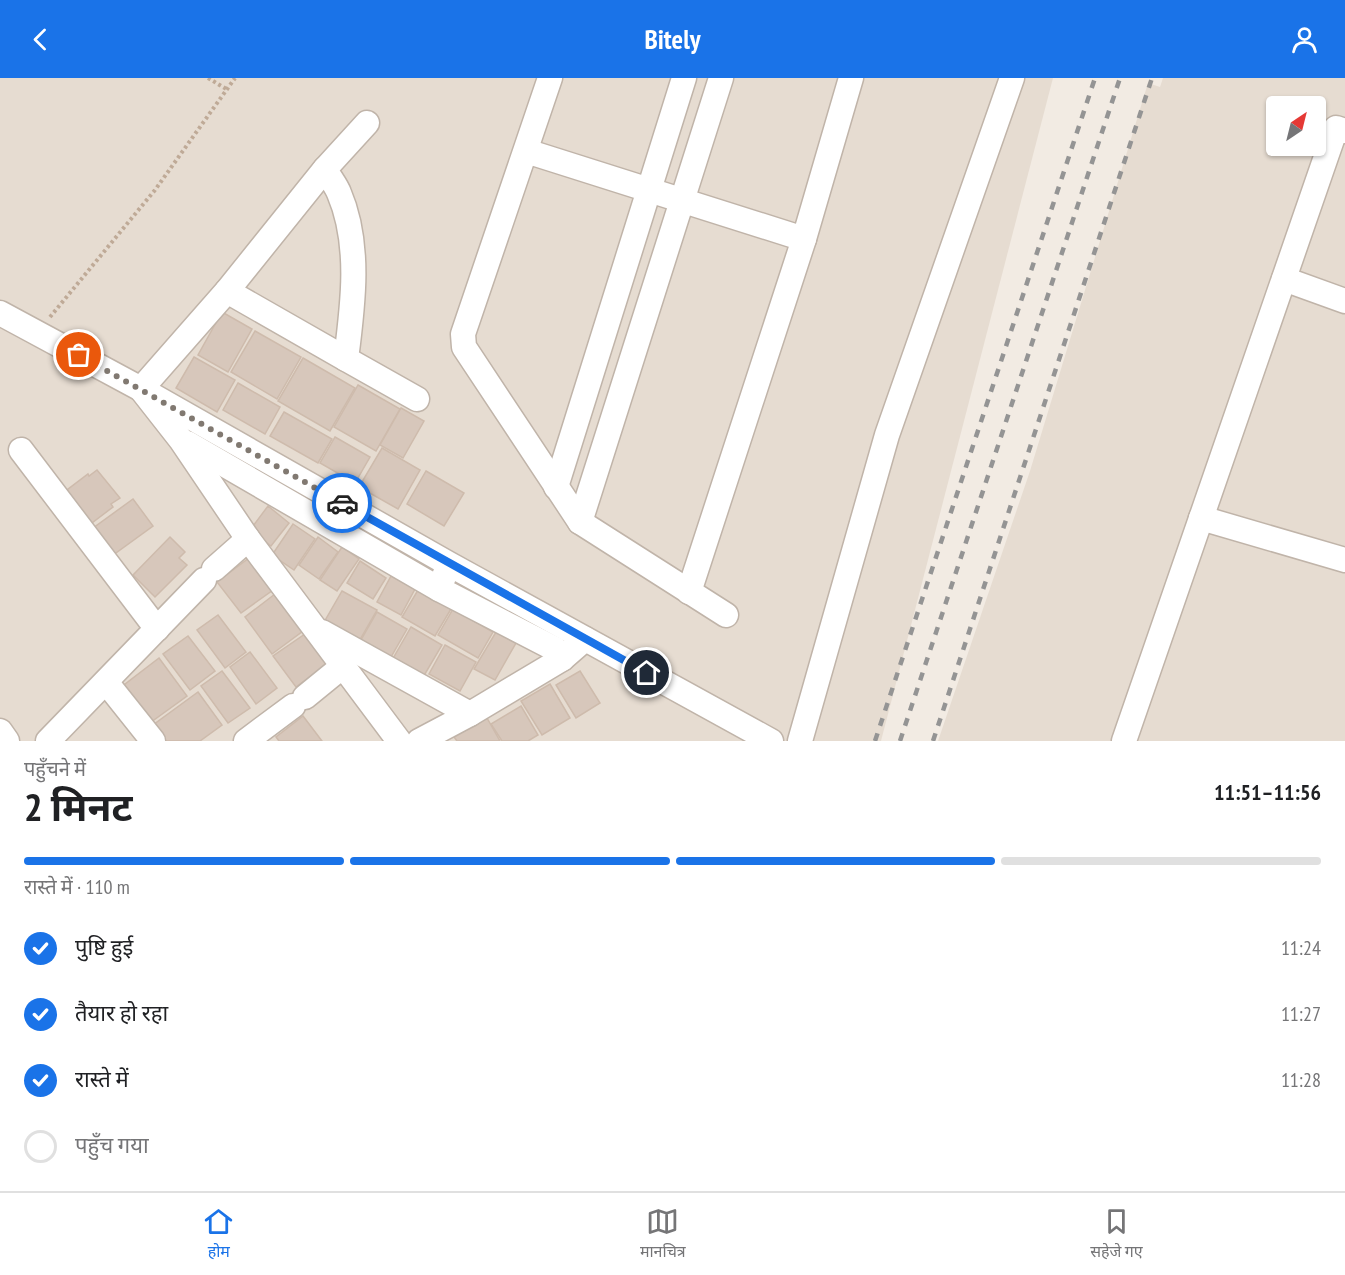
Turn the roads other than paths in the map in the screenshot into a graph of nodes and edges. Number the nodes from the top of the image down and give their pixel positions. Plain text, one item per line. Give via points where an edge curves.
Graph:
1 (550, 78) edge
2 (684, 78) edge
3 (721, 78) edge
4 (851, 78) edge
5 (1011, 78) edge
6 (367, 123) dead end
7 (1345, 131) edge
8 (526, 151) junction
9 (325, 169) junction
10 (650, 190) junction
11 (683, 201) junction
12 (804, 239) junction
13 (1284, 279) junction
14 (227, 291) junction
15 (1345, 301) edge
16 (0, 313) edge
17 (346, 358) junction
18 (141, 388) junction
19 (417, 399) dead end
20 (181, 440) junction
21 (21, 450) dead end
22 (556, 486) junction
23 (1201, 518) junction
24 (580, 522) junction
25 (248, 539) junction
26 (1345, 560) edge
27 (449, 564) junction
28 (439, 589) junction
29 (689, 592) junction
30 (726, 615) dead end
31 (157, 628) junction
32 (318, 630) junction
33 (585, 639) junction
34 (562, 659) junction
35 (343, 666) junction
36 (106, 681) junction
37 (470, 714) junction
38 (0, 731) edge
39 (8, 741) edge
40 (48, 741) edge
41 (153, 741) edge
42 (246, 741) edge
43 (399, 741) edge
44 (419, 741) edge
45 (771, 741) edge
46 (800, 741) edge
47 (1124, 741) edge

1 - 8 street
2 - 10 street
3 - 11 street
4 - 12 street
5 - 46 street via 887,435
6 - 9 street
7 - 13 street via 1336,128
8 - 10 street
8 - 22 street via 463,341
9 - 14 street
9 - 17 street via 339,193 351,235 354,301
10 - 11 street
10 - 22 street
11 - 12 street
11 - 24 street
12 - 29 street
13 - 15 street
13 - 23 street
14 - 17 street
14 - 18 street
16 - 18 street
17 - 19 street
18 - 20 street
18 - 27 street
20 - 25 street
20 - 28 street
21 - 31 street
22 - 24 street
23 - 26 street
23 - 47 street
24 - 29 street
25 - 31 street
25 - 32 street
27 - 28 street
27 - 33 street
28 - 34 street via 555,649
29 - 30 street
31 - 36 street
32 - 35 street
32 - 37 street
33 - 34 street
33 - 45 street
34 - 37 street
35 - 42 street
35 - 43 street
36 - 40 street
36 - 41 street
37 - 44 street
38 - 39 street

